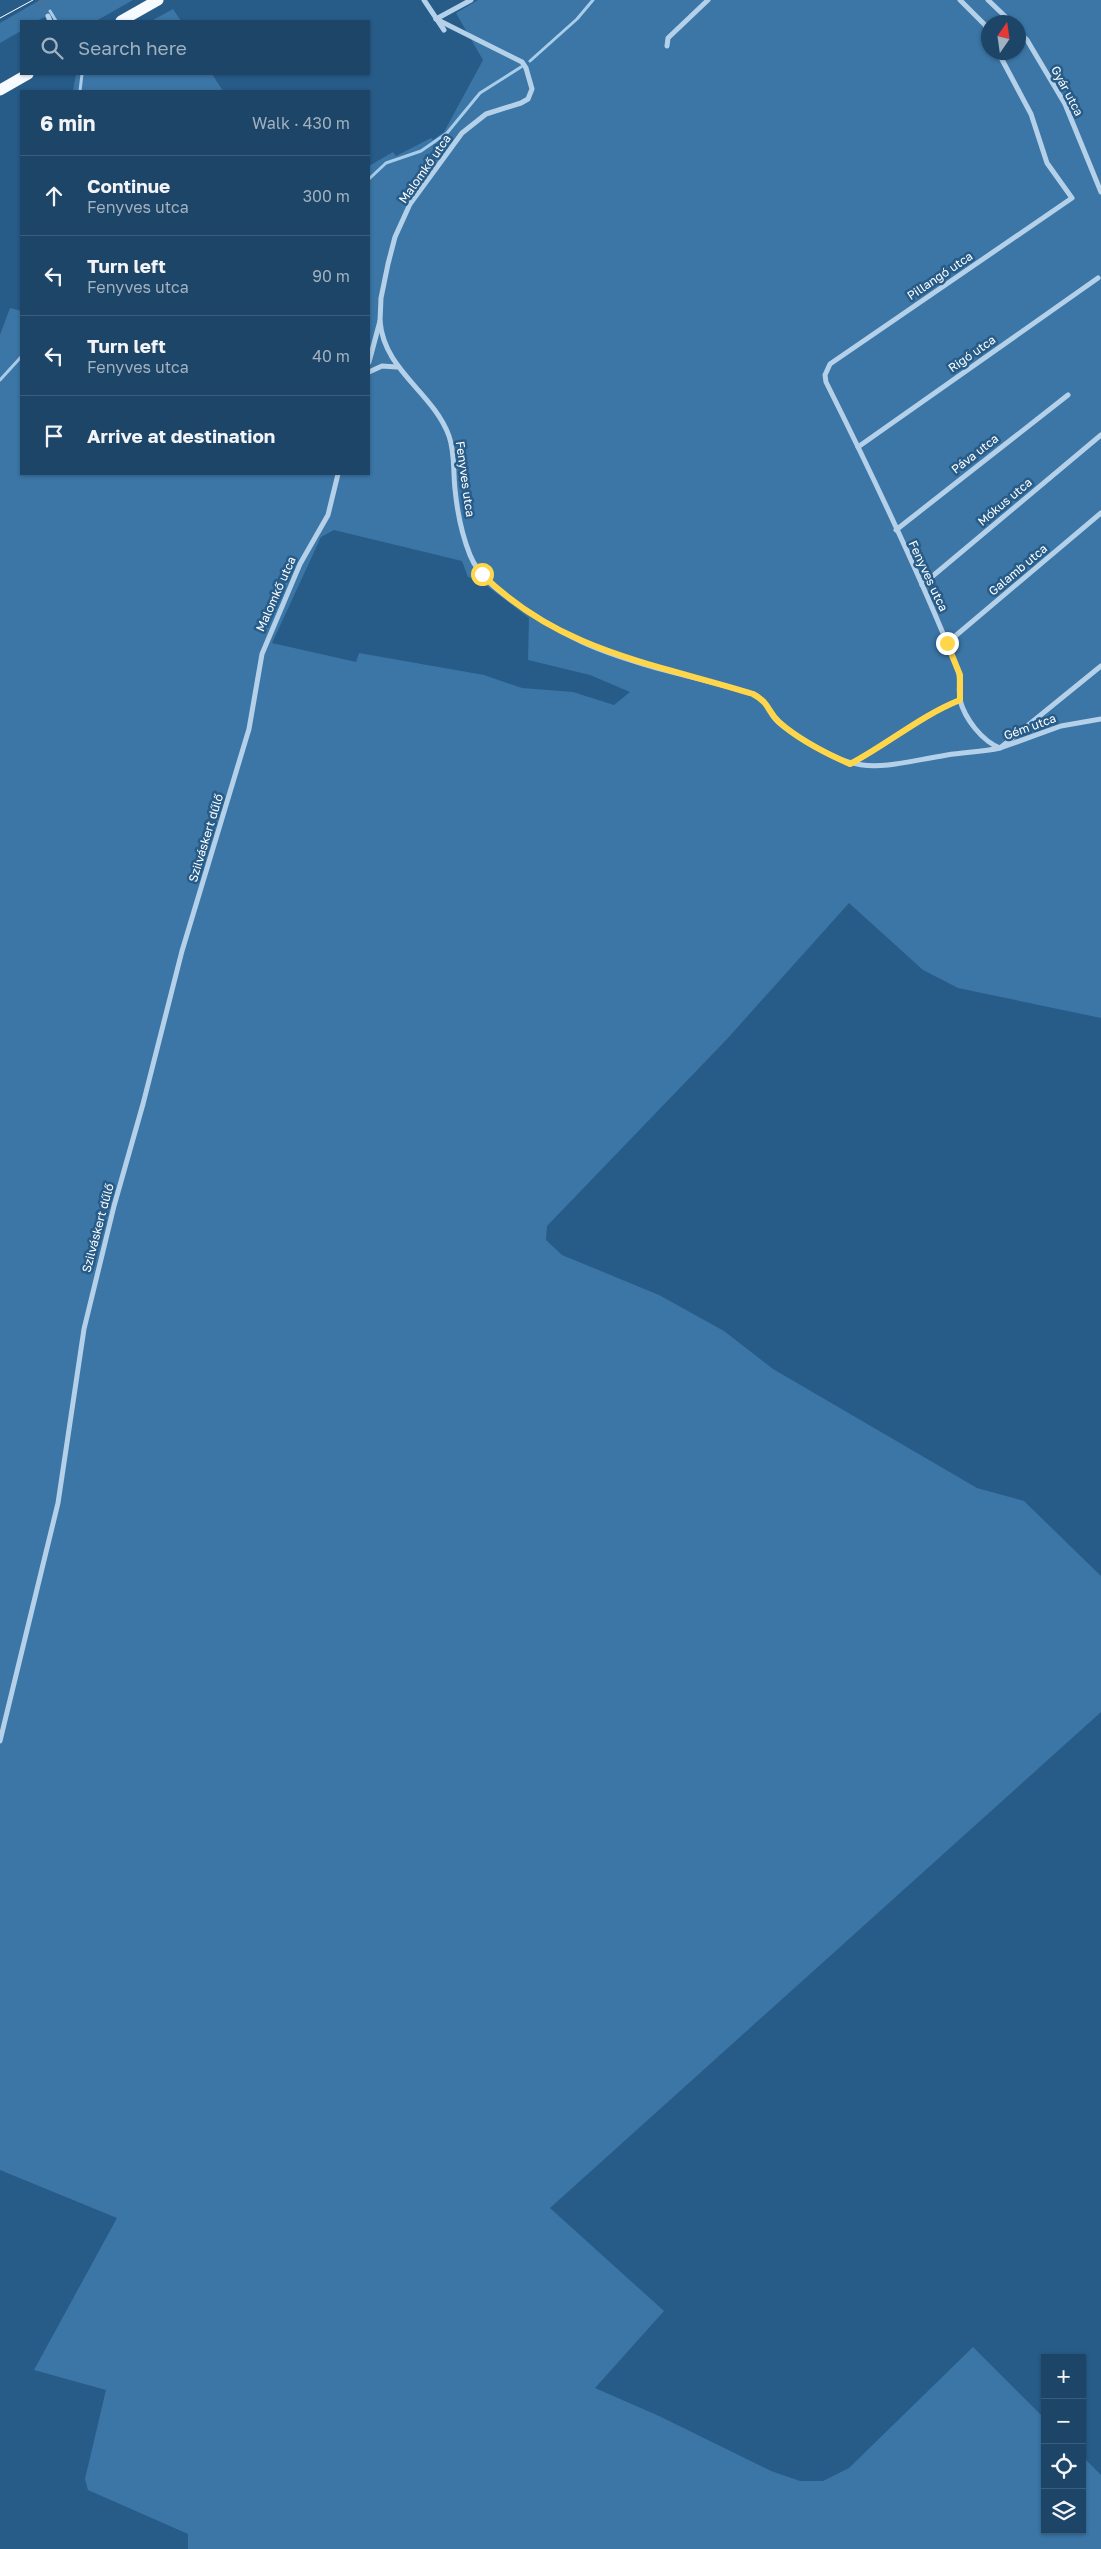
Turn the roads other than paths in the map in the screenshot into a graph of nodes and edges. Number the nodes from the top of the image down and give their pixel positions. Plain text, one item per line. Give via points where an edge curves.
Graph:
1 (158, 0) edge
2 (424, 0) edge
3 (471, 0) edge
4 (708, 0) edge
5 (960, 0) edge
6 (988, 0) edge
7 (1004, 15) edge
8 (436, 19) junction
9 (122, 20) edge
10 (981, 21) edge
11 (444, 30) dead end
12 (1026, 39) edge
13 (667, 46) dead end
14 (1002, 60) edge
15 (26, 75) edge
16 (0, 90) edge
17 (1101, 192) edge
18 (1098, 278) dead end
19 (380, 321) junction
20 (370, 358) edge
21 (397, 367) junction
22 (370, 372) edge
23 (825, 375) joint
24 (1068, 395) dead end
25 (1101, 435) edge
26 (858, 447) junction
27 (338, 475) edge
28 (1101, 513) edge
29 (896, 530) junction
30 (922, 585) junction
31 (947, 643) junction
32 (1101, 666) edge
33 (960, 700) junction
34 (1101, 719) edge
35 (249, 729) joint
36 (1000, 748) junction
37 (850, 764) junction
38 (0, 1740) edge

1 - 9 main road
2 - 8 street
3 - 8 street
4 - 13 street via 668,38
5 - 10 street
6 - 7 street
8 - 11 street
8 - 19 street, Malomkő utca via 522,62 532,89 528,99 486,114 462,134 410,204 395,237 388,264
12 - 17 street, Gyár utca via 1065,104
14 - 23 street, Pillangó utca via 1031,114 1047,163 1072,198 830,364
15 - 16 main road
18 - 26 street, Rigó utca
19 - 20 street, Malomkő utca
19 - 21 street, Fenyves utca via 385,346
21 - 22 street via 382,366
21 - 37 street, Fenyves utca via 433,410 448,435 466,544 474,563 504,595 594,648 753,694 763,700 777,721 795,734
23 - 26 street, Fenyves utca
24 - 29 street, Páva utca
25 - 30 street, Mókus utca
26 - 29 street, Fenyves utca
27 - 35 street, Malomkő utca via 328,515 300,564 266,641
28 - 31 street, Galamb utca
29 - 30 street, Fenyves utca
30 - 31 street, Fenyves utca
31 - 33 street, Fenyves utca via 960,675
32 - 36 street
33 - 36 street, Gém utca via 969,720 984,739
33 - 37 street via 929,714 879,749
34 - 36 street, Gém utca via 1062,726
35 - 38 street, Szilváskert dűlő via 182,951 93,1291 84,1329 58,1503
36 - 37 street, Fenyves utca via 880,767

